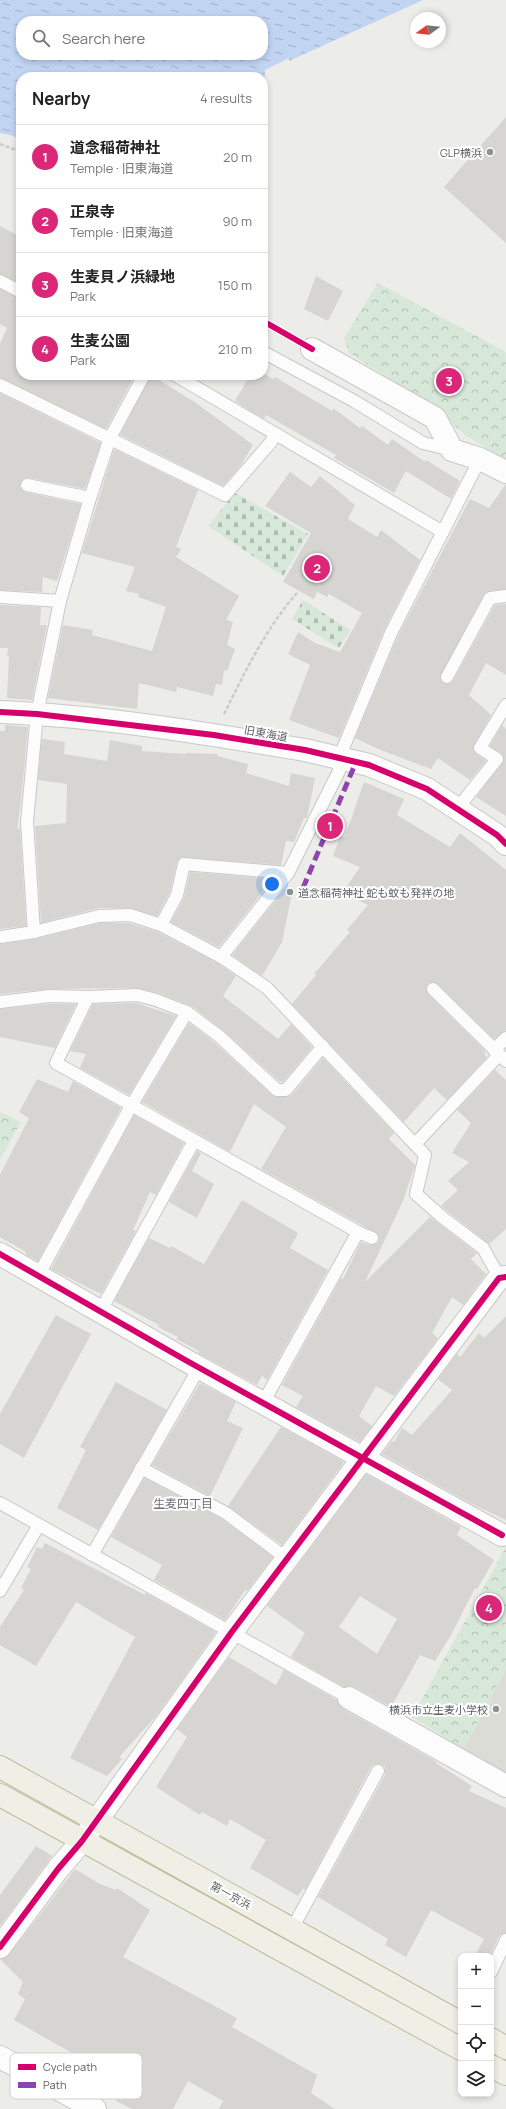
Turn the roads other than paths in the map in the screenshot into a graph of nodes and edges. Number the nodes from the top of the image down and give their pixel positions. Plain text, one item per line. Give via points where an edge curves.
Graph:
1 (0, 281) edge
2 (16, 289) edge
3 (312, 349) dead end
4 (268, 355) edge
5 (141, 380) edge
6 (183, 380) edge
7 (0, 384) edge
8 (275, 434) junction
9 (110, 438) junction
10 (452, 450) junction
11 (480, 459) junction
12 (506, 472) edge
13 (27, 485) dead end
14 (90, 498) junction
15 (443, 532) junction
16 (506, 596) edge
17 (0, 597) edge
18 (60, 601) junction
19 (447, 677) dead end
20 (506, 705) edge
21 (0, 712) edge
22 (37, 714) junction
23 (339, 758) junction
24 (457, 809) junction
25 (503, 836) edge
26 (288, 873) junction
27 (161, 925) junction
28 (34, 932) junction
29 (0, 937) edge
30 (221, 957) junction
31 (432, 989) dead end
32 (88, 997) junction
33 (0, 1002) edge
34 (187, 1012) junction
35 (506, 1038) edge
36 (323, 1046) junction
37 (500, 1055) edge
38 (131, 1106) junction
39 (194, 1141) junction
40 (415, 1144) junction
41 (358, 1232) junction
42 (372, 1238) dead end
43 (0, 1254) edge
44 (38, 1276) junction
45 (504, 1280) edge
46 (100, 1312) junction
47 (199, 1368) junction
48 (263, 1403) junction
49 (362, 1457) junction
50 (141, 1468) junction
51 (0, 1504) edge
52 (39, 1525) junction
53 (502, 1535) dead end
54 (92, 1555) junction
55 (286, 1558) junction
56 (0, 1591) edge
57 (231, 1632) junction
58 (349, 1698) joint
59 (0, 1767) edge
60 (378, 1771) dead end
61 (506, 1786) edge
62 (0, 1795) edge
63 (97, 1821) junction
64 (82, 1841) junction
65 (292, 1929) junction
66 (506, 1940) edge
67 (0, 1947) edge
68 (494, 1966) edge
69 (458, 2021) edge
70 (494, 2041) edge
71 (458, 2047) edge
72 (506, 2048) edge
73 (0, 2057) edge
74 (10, 2063) edge
75 (494, 2068) edge
76 (506, 2074) edge
77 (76, 2099) edge
78 (94, 2109) edge

1 - 2 lane
3 - 10 street via 435,418
4 - 10 lane via 354,401 423,444
5 - 9 lane
6 - 8 lane
7 - 9 lane
8 - 9 lane via 271,442 224,495
8 - 15 lane
9 - 14 lane
10 - 11 street
11 - 12 street
11 - 15 lane
13 - 14 lane
14 - 18 lane
15 - 23 lane via 391,633
16 - 19 lane via 490,598
17 - 18 lane
18 - 22 lane
20 - 24 lane via 480,748 497,760
21 - 22 street, 旧東海道
22 - 23 street, 旧東海道 via 214,735
22 - 28 lane via 27,822
23 - 24 street, 旧東海道 via 369,765 427,789
23 - 26 lane via 339,771
24 - 25 street, 旧東海道
26 - 27 lane via 184,864 177,895
26 - 30 lane
27 - 28 lane via 130,915 99,916
27 - 30 lane
28 - 29 lane
30 - 36 lane via 267,988
31 - 37 lane
32 - 33 lane via 50,996
32 - 34 lane via 137,995
32 - 38 lane via 56,1063
34 - 36 lane via 219,1036 278,1090 286,1090
34 - 38 lane
35 - 37 lane
36 - 40 lane
37 - 40 lane
38 - 39 lane
38 - 44 lane
39 - 41 lane
39 - 46 lane
40 - 45 lane via 425,1155 416,1194 483,1248
41 - 42 lane
41 - 48 lane
43 - 44 street
44 - 46 street
45 - 49 street
46 - 47 street
47 - 48 street
47 - 50 lane
48 - 49 street
49 - 53 street
49 - 55 street
50 - 54 lane
50 - 55 lane via 226,1513
51 - 52 lane
52 - 54 lane
52 - 56 lane
54 - 57 lane
55 - 57 street
57 - 58 lane
57 - 63 street
58 - 61 street
59 - 63 highway, 第一京浜
60 - 65 lane
62 - 64 highway
63 - 64 street
63 - 65 highway, 第一京浜
64 - 67 street
64 - 71 highway
65 - 69 highway, 第一京浜
66 - 68 lane
70 - 72 highway
73 - 74 street
75 - 76 highway
77 - 78 street

